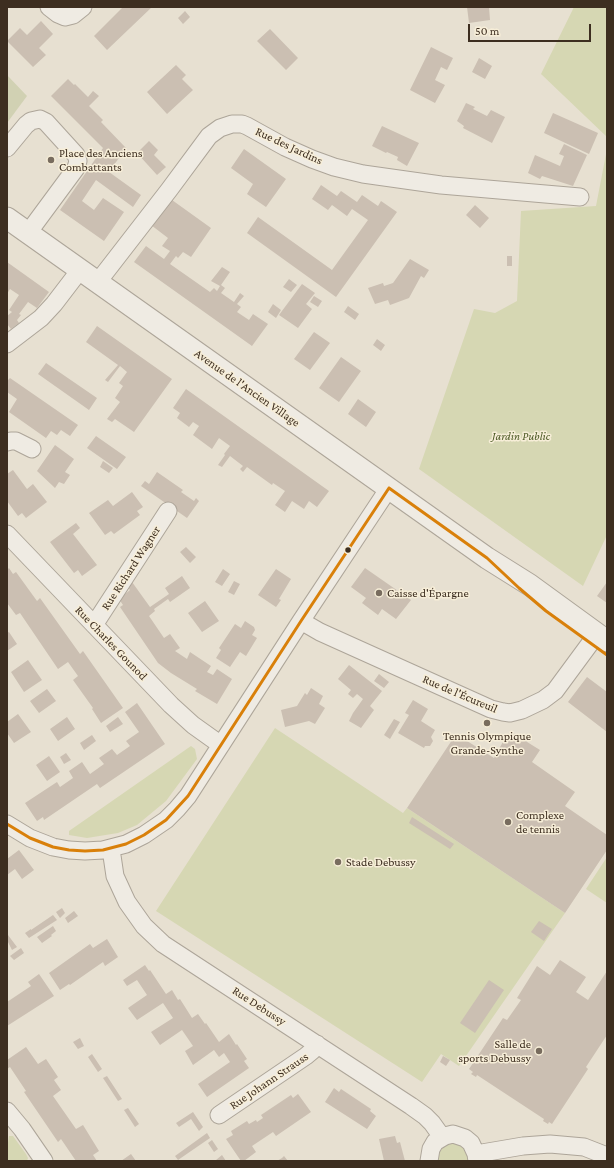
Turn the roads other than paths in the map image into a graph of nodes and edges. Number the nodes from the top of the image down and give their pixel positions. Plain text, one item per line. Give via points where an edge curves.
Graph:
1 (49, 7) edge
2 (83, 7) edge
3 (7, 148) edge
4 (580, 197) dead end
5 (7, 218) edge
6 (28, 233) junction
7 (80, 270) junction
8 (97, 283) junction
9 (7, 344) edge
10 (7, 442) edge
11 (32, 449) dead end
12 (389, 488) junction
13 (168, 511) dead end
14 (7, 534) edge
15 (301, 620) junction
16 (94, 625) junction
17 (600, 643) edge
18 (221, 745) junction
19 (7, 824) edge
20 (111, 849) junction
21 (317, 1044) junction
22 (7, 1111) edge
23 (219, 1115) dead end
24 (442, 1137) junction
25 (607, 1156) edge
26 (477, 1157) edge
27 (44, 1161) edge
28 (429, 1161) edge

1 - 2 street via 65,17 73,15
3 - 6 street via 26,125 34,119 40,119 46,122 76,155 78,161 78,166
4 - 8 street, Rue des Jardins via 363,174 312,159 247,126 232,124 220,128 209,136
5 - 6 street, Avenue de l'Ancien Village
6 - 7 street, Avenue de l'Ancien Village
7 - 8 street, Avenue de l'Ancien Village
7 - 9 street via 41,318
8 - 12 street, Avenue de l'Ancien Village
10 - 11 street via 16,441
12 - 15 street
12 - 17 street, Avenue de l'Ancien Village via 487,558 530,585
13 - 16 street, Rue Richard Wagner
14 - 16 street, Rue Charles Gounod
15 - 17 street, Rue de l'Écureuil via 320,632 492,709 504,712 522,710 550,695
15 - 18 street
16 - 18 street, Rue Charles Gounod via 177,712
18 - 20 street via 188,796 171,815 144,835
19 - 20 street via 30,838 53,847 85,851
20 - 21 street, Rue Debussy via 122,894 150,933 170,949
21 - 23 street, Rue Johann Strauss via 306,1056
21 - 24 street, Rue Debussy via 419,1112 432,1123
22 - 27 street
24 - 26 street via 453,1134 465,1138 471,1143
24 - 28 street via 431,1149
25 - 26 street via 584,1147 550,1144 523,1146

